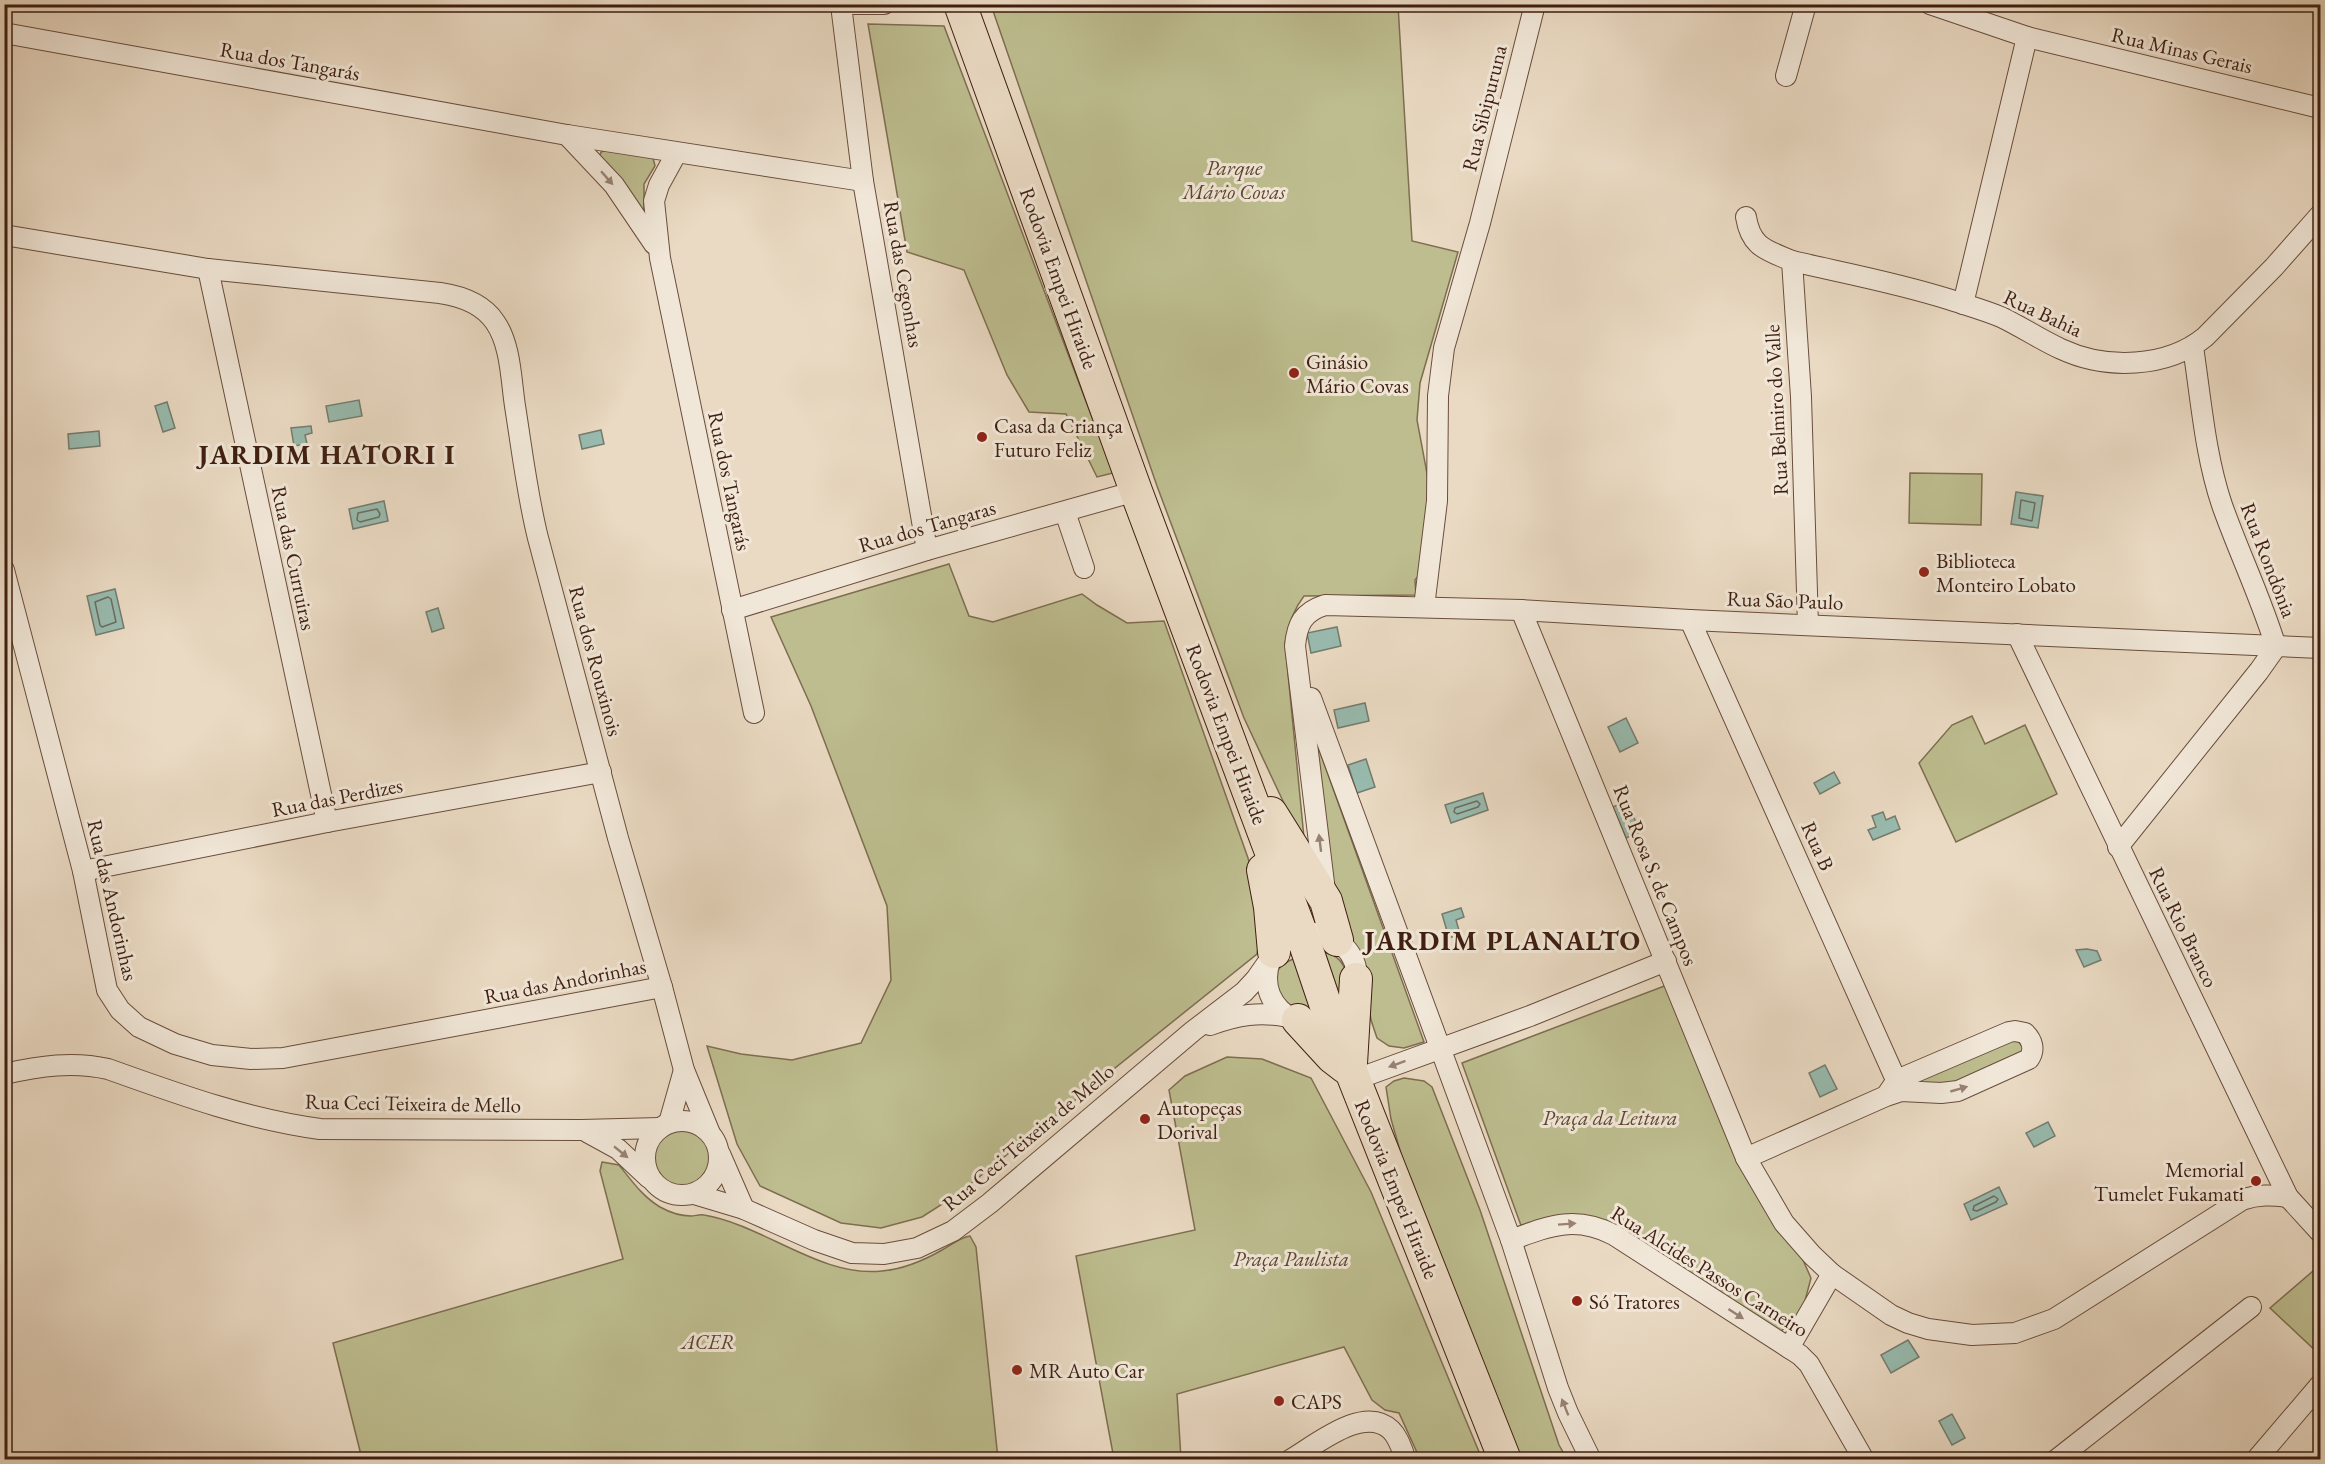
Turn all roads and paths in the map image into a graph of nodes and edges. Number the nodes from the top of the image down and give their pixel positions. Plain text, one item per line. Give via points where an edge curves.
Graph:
1 (884, 4) edge
2 (960, 4) edge
3 (1535, 4) edge
4 (1806, 4) edge
5 (839, 5) edge
6 (1936, 5) edge
7 (4, 33) edge
8 (2026, 38) junction
9 (1786, 76) dead end
10 (2320, 108) edge
11 (567, 135) junction
12 (676, 153) junction
13 (863, 181) junction
14 (2320, 215) edge
15 (1746, 218) dead end
16 (4, 235) edge
17 (660, 258) junction
18 (1792, 261) junction
19 (208, 269) junction
20 (1963, 304) junction
21 (2193, 347) junction
22 (1136, 491) junction
23 (1065, 512) junction
24 (927, 550) junction
25 (1084, 568) dead end
26 (4, 570) edge
27 (1424, 607) junction
28 (732, 610) junction
29 (1521, 610) junction
30 (1690, 620) junction
31 (1808, 625) junction
32 (2017, 634) junction
33 (2276, 647) junction
34 (2320, 648) edge
35 (1299, 667) junction
36 (754, 713) dead end
37 (1236, 756) junction
38 (601, 772) junction
39 (327, 822) junction
40 (2118, 847) junction
41 (83, 871) junction
42 (1326, 901) junction
43 (1302, 936) junction
44 (1337, 940) junction
45 (1272, 956) junction
46 (1666, 961) junction
47 (1356, 979) junction
48 (662, 987) junction
49 (1330, 1018) junction
50 (1293, 1019) junction
51 (1193, 1031) junction
52 (1440, 1048) junction
53 (684, 1070) junction
54 (4, 1074) edge
55 (1352, 1076) junction
56 (1895, 1089) junction
57 (664, 1125) junction
58 (581, 1130) junction
59 (709, 1131) junction
60 (720, 1153) junction
61 (1746, 1158) junction
62 (655, 1184) junction
63 (694, 1194) junction
64 (2288, 1197) junction
65 (744, 1209) junction
66 (2320, 1232) edge
67 (1511, 1240) junction
68 (1832, 1274) junction
69 (2251, 1307) dead end
70 (1789, 1348) junction
71 (2320, 1385) edge
72 (1290, 1460) edge
73 (1406, 1460) edge
74 (1504, 1460) edge
75 (1591, 1460) edge
76 (1864, 1460) edge
77 (2056, 1460) edge
78 (2256, 1460) edge

1 - 5 street
2 - 22 main road, Rodovia Empei Hiraide
3 - 27 street, Rua Sibipuruna via 1441,364 1437,501
4 - 9 street
5 - 13 street, Rua das Cegonhas
6 - 8 street, Rua Minas Gerais
7 - 11 street, Rua dos Tangarás
8 - 10 street, Rua Minas Gerais
8 - 20 street
11 - 12 street, Rua dos Tangarás
11 -> 17 street, Rua dos Tangarás via 614,185 649,234
12 - 13 street, Rua dos Tangarás
12 - 17 street, Rua dos Tangarás via 654,201
13 - 24 street, Rua das Cegonhas
14 - 21 street, Rua Bahia
15 - 18 street via 1756,244
16 - 19 street, Rua dos Rouxinois
17 - 28 street, Rua dos Tangarás
18 - 20 street, Rua Bahia
18 - 31 street, Rua Belmiro do Valle via 1801,397
19 - 38 street, Rua dos Rouxinois via 458,296 495,322 504,344 533,517
19 - 39 street, Rua das Curruiras
20 - 21 street, Rua Bahia via 2000,317 2062,350 2103,362 2161,359
21 - 33 street, Rua Rondônia via 2219,495
22 - 23 street, Rua dos Tangaras
22 - 37 main road, Rodovia Empei Hiraide
23 - 24 street, Rua dos Tangaras
23 - 25 street
24 - 28 street, Rua dos Tangaras
26 - 41 street, Rua das Andorinhas
27 - 29 street, Rua São Paulo
27 - 35 street, Rua São Paulo via 1336,604 1317,608 1305,615 1297,632
28 - 36 street, Rua dos Tangarás
29 - 30 street, Rua São Paulo
29 - 46 street, Rua Rosa S. de Campos
30 - 31 street, Rua São Paulo
30 - 56 street, Rua B
31 - 32 street, Rua São Paulo
32 - 33 street, Rua São Paulo
32 - 40 street, Rua Rio Branco
33 - 34 street, Rua São Paulo
33 - 40 street, Rua Rondônia
42 -> 35 street
35 - 52 street
37 - 42 main road
37 - 43 main road, Rodovia Empei Hiraide
37 - 45 main road via 1267,888
38 - 39 street, Rua das Perdizes
38 - 48 street, Rua dos Rouxinois
39 - 41 street, Rua das Perdizes
40 - 64 street, Rua Rio Branco
41 - 48 street, Rua das Andorinhas via 107,990 120,1010 140,1027 175,1044 212,1055 284,1058
42 - 44 main road
43 - 44 street via 1323,935
43 - 45 street via 1284,943
43 - 49 main road, Rodovia Empei Hiraide
44 - 47 street via 1351,957
45 - 50 street via 1270,992 1276,1004
45 - 51 street, Rua Ceci Teixeira de Mello via 1244,992
46 - 52 street
46 - 61 street, Rua Rosa S. de Campos
47 - 49 street via 1352,1000
47 - 55 main road
48 - 53 street, Rua dos Rouxinois
49 - 50 street, Rua Ceci Teixeira de Mello via 1306,1022
49 - 55 main road, Rodovia Empei Hiraide
50 - 51 street, Rua Ceci Teixeira de Mello via 1258,1013
50 - 55 main road
51 - 65 street, Rua Ceci Teixeira de Mello via 969,1219 917,1248 884,1254 852,1252
52 -> 55 street
52 - 67 street
53 - 57 street
53 - 59 street, Rua dos Rouxinois
54 - 58 street, Rua Ceci Teixeira de Mello via 36,1066 88,1065 234,1112 320,1129
55 - 74 main road, Rodovia Empei Hiraide
56 -> 56 street via 1941,1093 1962,1089 2029,1059 2033,1052 2031,1042 2025,1033 2009,1032
56 - 61 street
57 - 58 street, Rua Ceci Teixeira de Mello
57 - 59 street via 690,1121
57 - 62 street via 651,1137 645,1155 648,1173
58 -> 62 street, Rua Ceci Teixeira de Mello via 618,1149
59 - 60 street
60 - 63 street via 714,1178
60 - 65 street
61 - 68 street, Rua Rosa S. de Campos via 1784,1223
62 - 63 street via 673,1194
63 - 65 street, Rua Ceci Teixeira de Mello
64 - 66 street, Rua Rio Branco
64 - 68 street, Rua Rosa S. de Campos via 2252,1196 2242,1200 2054,1319 2015,1333 1972,1335 1908,1323
67 -> 70 street, Rua Alcides Passos Carneiro via 1564,1223 1599,1227
75 -> 67 street via 1558,1388
68 - 70 street
69 - 77 street
70 - 76 street, Rua Alcides Passos Carneiro via 1809,1364
71 - 78 street
72 - 73 street via 1348,1426 1369,1420 1390,1429

